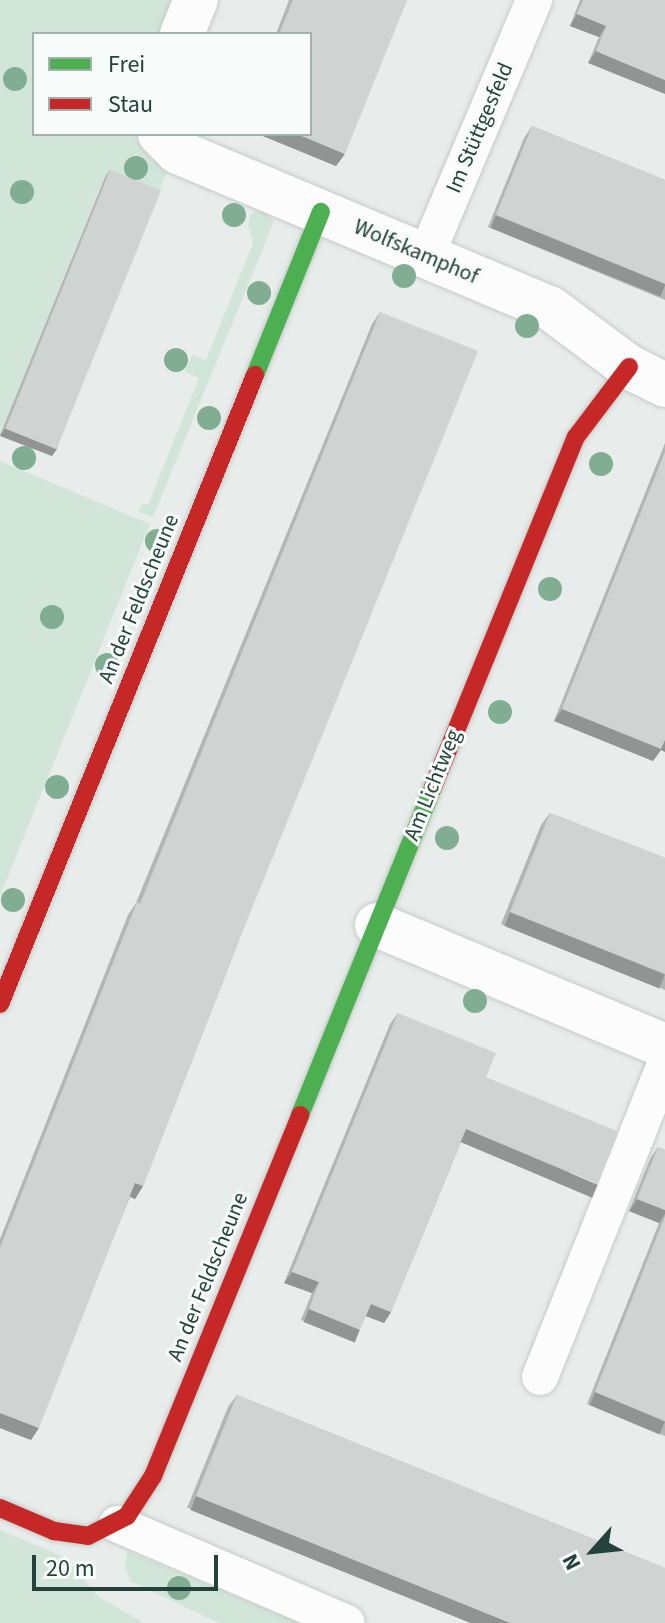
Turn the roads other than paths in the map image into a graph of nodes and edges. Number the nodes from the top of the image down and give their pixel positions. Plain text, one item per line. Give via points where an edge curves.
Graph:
1 (196, 0) edge
2 (534, 0) edge
3 (183, 32) edge
4 (162, 136) edge
5 (321, 212) junction
6 (426, 256) junction
7 (647, 376) edge
8 (377, 925) junction
9 (0, 1004) edge
10 (665, 1046) edge
11 (665, 1065) edge
12 (540, 1377) dead end
13 (0, 1508) edge
14 (117, 1524) junction
15 (347, 1623) edge

1 - 3 street
2 - 6 lane, Im Stüttgesfeld
4 - 5 street, Wolfskamphof via 178,152
5 - 6 street, Wolfskamphof
5 - 9 street, An der Feldscheune
6 - 7 street, Wolfskamphof via 550,308
7 - 8 street, Am Lichtweg via 576,437
8 - 10 street
8 - 14 street, An der Feldscheune via 153,1476
11 - 12 lane
13 - 14 street via 72,1535 88,1536
14 - 15 lane

